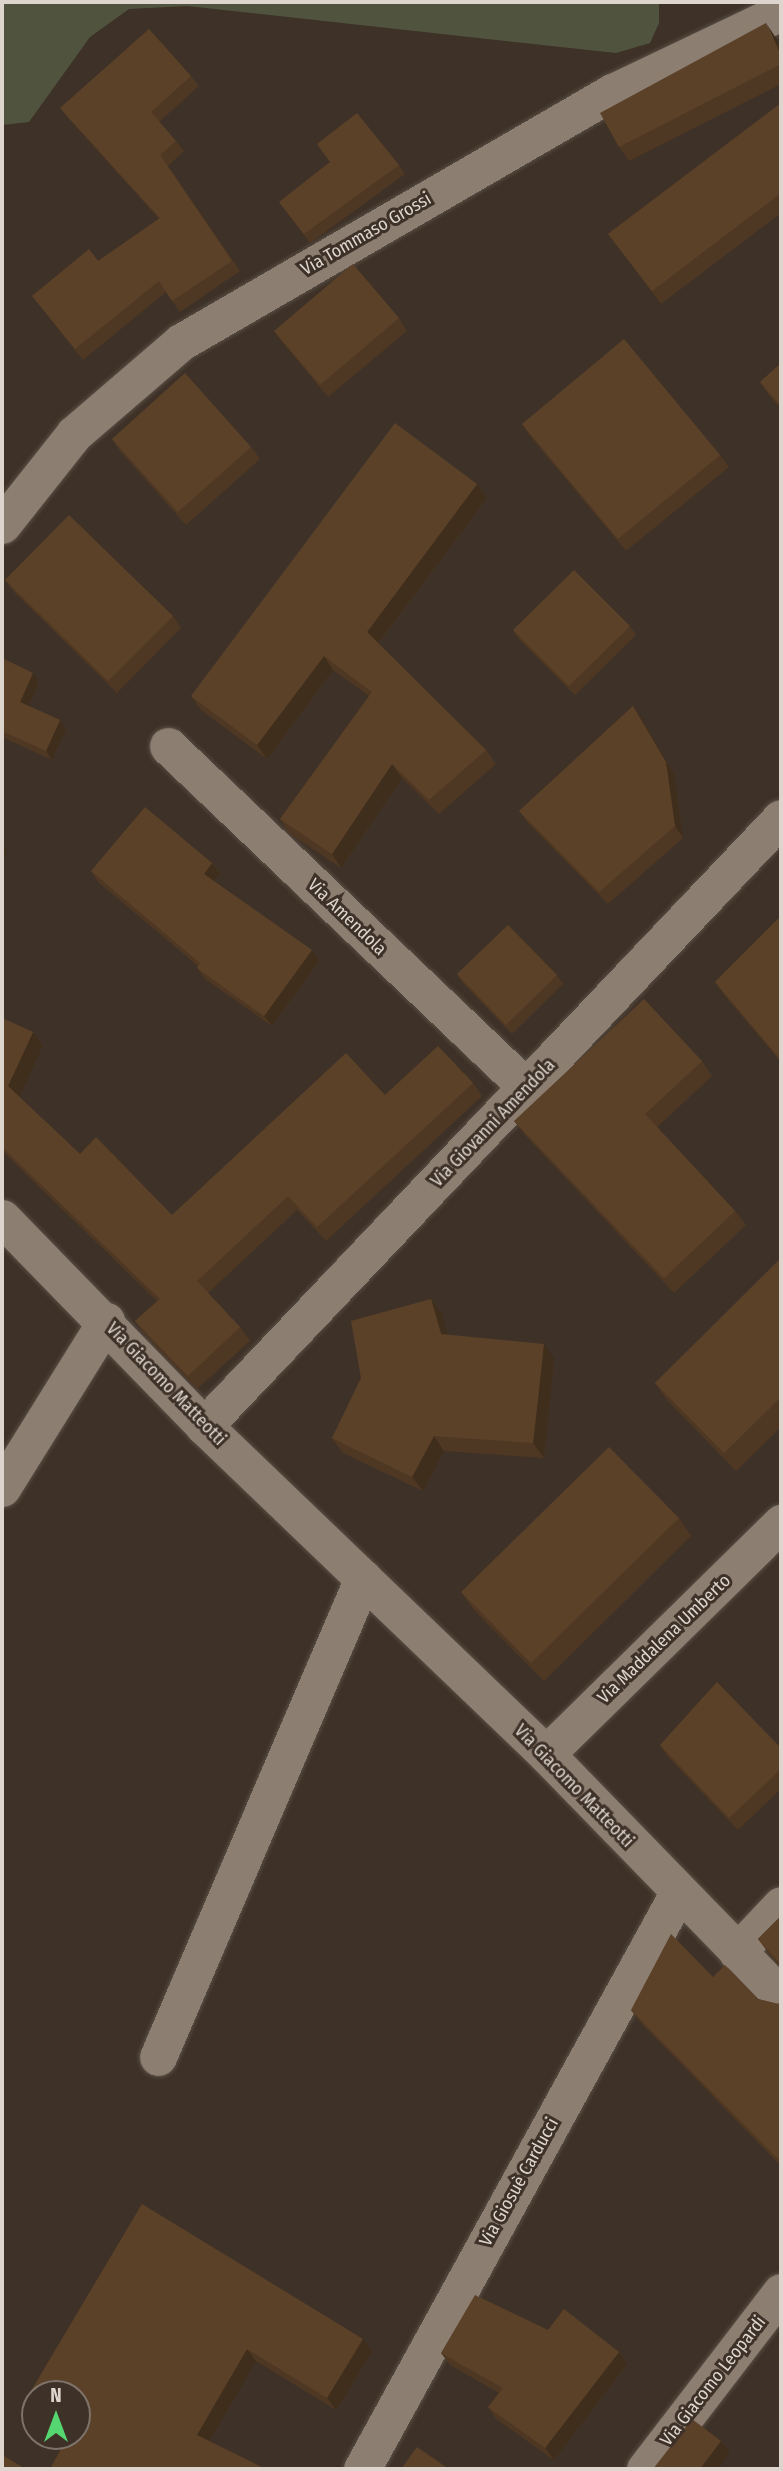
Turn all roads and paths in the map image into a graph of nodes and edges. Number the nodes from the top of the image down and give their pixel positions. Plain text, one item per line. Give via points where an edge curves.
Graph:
1 (781, 12) edge
2 (2, 525) edge
3 (168, 746) dead end
4 (781, 818) edge
5 (527, 1088) junction
6 (2, 1218) edge
7 (106, 1321) junction
8 (204, 1426) junction
9 (2, 1488) edge
10 (781, 1522) edge
11 (363, 1578) junction
12 (546, 1754) junction
13 (677, 1895) junction
14 (781, 1905) edge
15 (737, 1952) junction
16 (781, 1996) edge
17 (158, 2057) dead end
18 (781, 2292) edge
19 (362, 2469) edge
20 (645, 2469) edge

1 - 2 street, Via Tommaso Grossi via 703,46 181,342 74,434
3 - 5 street, Via Amendola
4 - 5 street, Via Giovanni Amendola
5 - 8 street, Via Giovanni Amendola
6 - 7 street, Via Giacomo Matteotti
7 - 8 street, Via Giacomo Matteotti
7 - 9 street
8 - 11 street, Via Giacomo Matteotti
10 - 12 street, Via Maddalena Umberto
11 - 12 street, Via Giacomo Matteotti
11 - 17 street
12 - 13 street, Via Giacomo Matteotti
13 - 15 street, Via Giacomo Matteotti
13 - 19 street, Via Giosuè Carducci
14 - 15 street
15 - 16 street, Via Giacomo Matteotti
18 - 20 street, Via Giacomo Leopardi

